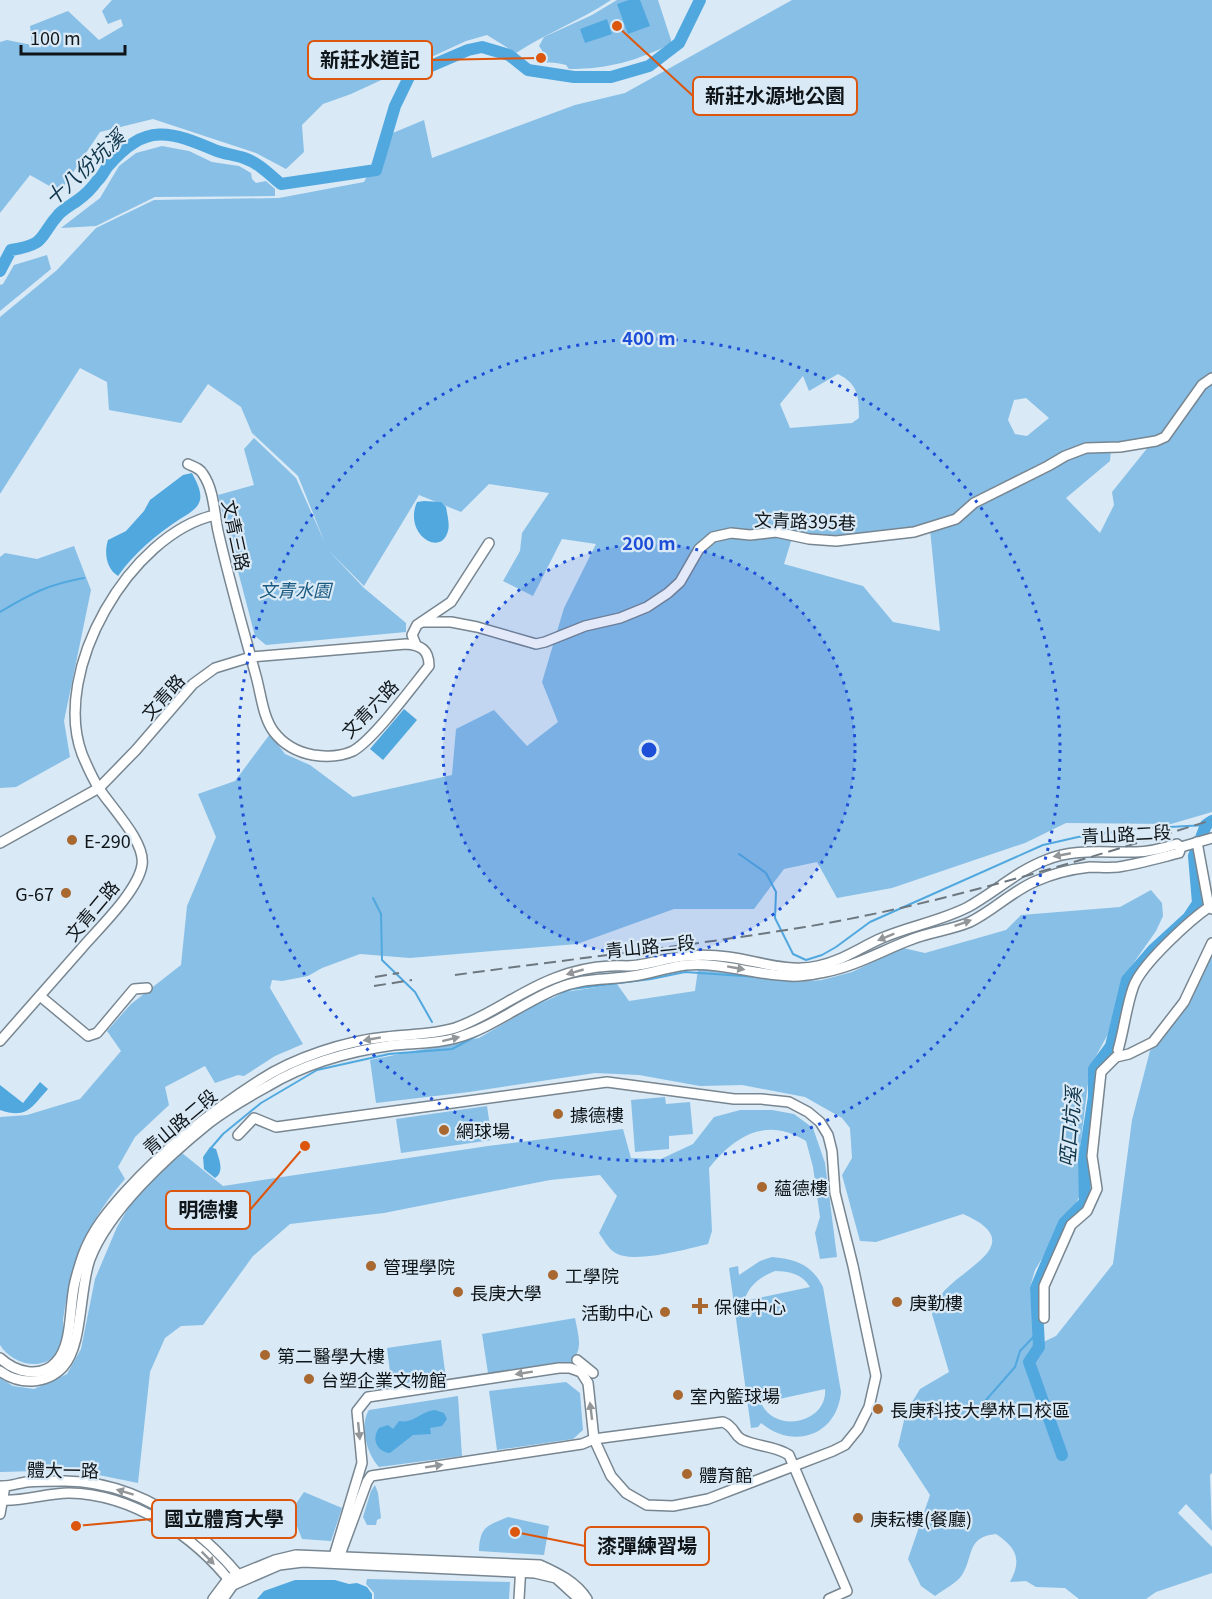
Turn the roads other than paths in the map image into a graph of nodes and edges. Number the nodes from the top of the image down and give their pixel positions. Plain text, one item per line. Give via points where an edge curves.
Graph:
1 (1212, 378) edge
2 (188, 464) dead end
3 (215, 515) junction
4 (489, 543) dead end
5 (422, 622) junction
6 (416, 645) junction
7 (250, 657) junction
8 (99, 788) junction
9 (1212, 838) edge
10 (0, 843) edge
11 (1197, 843) junction
12 (1181, 847) junction
13 (1211, 907) edge
14 (1212, 943) edge
15 (147, 988) dead end
16 (40, 996) junction
17 (0, 1041) edge
18 (1118, 1050) dead end
19 (237, 1135) dead end
20 (1044, 1318) dead end
21 (0, 1358) edge
22 (577, 1360) dead end
23 (0, 1371) edge
24 (593, 1373) dead end
25 (594, 1439) junction
26 (794, 1466) junction
27 (3, 1486) edge
28 (2, 1500) edge
29 (0, 1514) edge
30 (349, 1549) dead end
31 (337, 1556) junction
32 (521, 1568) junction
33 (241, 1578) junction
34 (231, 1582) junction
35 (213, 1599) edge
36 (223, 1599) edge
37 (519, 1599) edge
38 (579, 1599) edge
39 (587, 1599) edge
40 (830, 1599) edge

1 - 5 street, 文青路395巷 via 1202,385 1165,437 1120,447 1086,448 1065,456 939,525 889,537 836,541 776,532 713,537 699,549 680,582 647,607 536,644 451,622
2 - 3 street, 文青三路 via 204,475
3 - 7 street, 文青三路
3 - 8 street, 文青二路 via 192,522 156,547 126,577 97,623 78,681 74,722 82,753
4 - 5 street via 451,602
5 - 6 street via 412,635
6 - 7 street, 文青路
6 - 7 street, 文青六路 via 429,656 429,666 363,744 330,757 293,748 273,731
7 - 8 street, 文青路 via 215,668 193,684
8 - 10 street, 文青路
8 - 16 street, 文青二路 via 134,837 143,862 140,874 114,911
9 - 11 street
11 - 12 street
11 - 13 street
12 -> 21 street, 青山路二段 via 1177,844 1139,852 1096,850 1050,858 965,908 816,967 788,968 728,957 682,956 633,966 579,970 532,988 457,1027 365,1040 288,1064 175,1141 98,1225 74,1282 68,1338 59,1360 49,1368 26,1372
23 -> 12 street, 青山路二段 via 28,1381 42,1380 60,1370 73,1352 90,1260 121,1209 156,1170 210,1122 294,1071 371,1049 462,1036 538,997 585,979 705,964 794,977 849,967 911,939 969,922 1033,882 1075,869 1114,868 1179,853
13 - 18 street via 1156,953 1139,975
14 - 20 street via 1184,1002 1153,1042 1116,1057 1101,1072 1092,1156 1097,1189 1087,1211 1071,1225 1044,1286
15 - 16 street via 134,988 97,1033 88,1036
16 - 17 street, 文青二路
19 - 26 street via 254,1118 276,1127 607,1082 734,1100 789,1102 808,1112 828,1135 835,1193 876,1376 869,1407 845,1445
22 - 24 street
25 - 26 street via 723,1422 732,1426 741,1439 781,1450 789,1455
25 - 26 street via 611,1476 626,1493 647,1505 674,1506 708,1499
31 -> 25 street via 371,1476
25 -> 31 street via 588,1383 581,1372 570,1368 368,1397 357,1412 362,1463
26 - 40 street via 847,1591
27 - 28 street
33 -> 27 street, 體大一路 via 188,1524 135,1495 67,1481
28 - 29 street
28 -> 34 street, 體大一路 via 69,1493 131,1506 167,1524
30 - 31 street
31 - 32 street
31 - 33 street via 275,1560
32 - 37 street
32 - 38 street via 556,1578
32 - 39 street via 540,1565 561,1574
33 - 34 street
34 - 35 street
34 - 36 street

